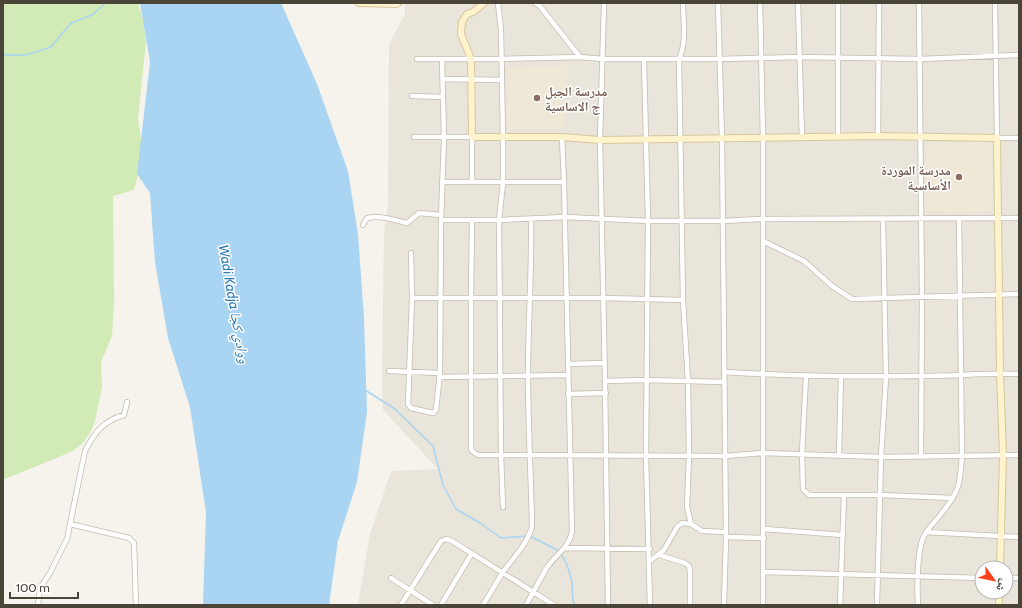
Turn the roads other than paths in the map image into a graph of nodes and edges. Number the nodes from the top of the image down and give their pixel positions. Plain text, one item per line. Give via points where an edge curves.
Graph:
1 (359, 3) edge
2 (398, 3) edge
3 (484, 3) edge
4 (498, 3) edge
5 (535, 3) edge
6 (604, 3) edge
7 (683, 3) edge
8 (718, 3) edge
9 (760, 3) edge
10 (798, 3) edge
11 (838, 3) edge
12 (879, 3) edge
13 (919, 3) edge
14 (995, 3) edge
15 (996, 55) junction
16 (1019, 55) edge
17 (580, 57) junction
18 (799, 57) junction
19 (879, 57) junction
20 (761, 58) junction
21 (838, 58) junction
22 (417, 59) dead end
23 (442, 59) junction
24 (471, 59) junction
25 (502, 59) junction
26 (603, 59) junction
27 (644, 59) junction
28 (679, 59) junction
29 (719, 59) junction
30 (920, 59) junction
31 (443, 79) junction
32 (471, 80) junction
33 (502, 80) junction
34 (412, 96) dead end
35 (443, 96) junction
36 (878, 136) junction
37 (414, 137) dead end
38 (444, 137) junction
39 (472, 137) junction
40 (503, 137) junction
41 (562, 137) junction
42 (838, 137) junction
43 (919, 137) junction
44 (763, 138) junction
45 (802, 138) junction
46 (997, 138) junction
47 (1019, 138) edge
48 (646, 139) junction
49 (680, 139) junction
50 (722, 139) junction
51 (600, 140) junction
52 (442, 182) junction
53 (472, 182) junction
54 (564, 182) junction
55 (503, 183) junction
56 (565, 217) junction
57 (441, 218) junction
58 (601, 218) junction
59 (921, 218) junction
60 (959, 218) junction
61 (998, 218) junction
62 (1019, 218) edge
63 (531, 219) junction
64 (763, 219) junction
65 (883, 219) junction
66 (472, 220) junction
67 (499, 220) junction
68 (648, 221) junction
69 (682, 221) junction
70 (723, 222) junction
71 (363, 225) dead end
72 (763, 241) junction
73 (411, 253) dead end
74 (1019, 294) edge
75 (1000, 295) junction
76 (922, 296) junction
77 (959, 296) junction
78 (412, 298) junction
79 (440, 298) junction
80 (471, 298) junction
81 (501, 298) junction
82 (529, 298) junction
83 (603, 298) junction
84 (646, 298) junction
85 (885, 298) junction
86 (567, 299) junction
87 (683, 300) junction
88 (605, 363) junction
89 (568, 364) junction
90 (389, 371) dead end
91 (410, 372) junction
92 (724, 372) junction
93 (1000, 373) junction
94 (764, 374) junction
95 (961, 374) junction
96 (1019, 374) edge
97 (439, 375) junction
98 (568, 375) junction
99 (500, 376) junction
100 (528, 376) junction
101 (806, 376) junction
102 (841, 376) junction
103 (886, 376) junction
104 (921, 376) junction
105 (471, 377) junction
106 (646, 380) junction
107 (606, 381) junction
108 (688, 381) junction
109 (724, 382) junction
110 (606, 393) junction
111 (568, 394) junction
112 (127, 402) dead end
113 (764, 453) junction
114 (802, 454) junction
115 (839, 455) junction
116 (962, 455) junction
117 (1003, 455) junction
118 (1019, 455) edge
119 (501, 456) junction
120 (531, 456) junction
121 (570, 456) junction
122 (606, 456) junction
123 (646, 456) junction
124 (689, 456) junction
125 (725, 456) junction
126 (920, 456) junction
127 (881, 457) junction
128 (844, 495) junction
129 (880, 495) junction
130 (953, 498) junction
131 (503, 507) dead end
132 (70, 524) junction
133 (691, 524) junction
134 (764, 529) junction
135 (926, 532) junction
136 (726, 535) junction
137 (843, 535) junction
138 (1001, 536) junction
139 (1019, 537) edge
140 (764, 538) junction
141 (564, 548) junction
142 (608, 550) junction
143 (650, 550) junction
144 (472, 553) junction
145 (659, 555) junction
146 (1000, 560) edge
147 (650, 561) junction
148 (503, 572) junction
149 (764, 572) junction
150 (842, 574) junction
151 (878, 575) junction
152 (918, 577) junction
153 (391, 578) dead end
154 (974, 578) edge
155 (410, 590) junction
156 (534, 592) junction
157 (38, 605) edge
158 (136, 605) edge
159 (401, 605) edge
160 (433, 605) edge
161 (440, 605) edge
162 (483, 605) edge
163 (526, 605) edge
164 (554, 605) edge
165 (608, 605) edge
166 (650, 605) edge
167 (690, 605) edge
168 (724, 605) edge
169 (763, 605) edge
170 (840, 605) edge
171 (877, 605) edge
172 (918, 605) edge

1 - 2 main road
3 - 24 main road via 467,14 462,22 461,34
4 - 25 street
5 - 17 street
6 - 26 street
7 - 28 street via 684,42
8 - 29 street
9 - 20 street
10 - 18 street
11 - 21 street
12 - 19 street
13 - 30 street
14 - 15 street
15 - 16 street
15 - 30 street
15 - 46 street
17 - 25 street
17 - 26 street
18 - 20 street
18 - 21 street
18 - 45 street
19 - 21 street
19 - 30 street
19 - 36 street
20 - 29 street
20 - 44 street
21 - 42 street
22 - 23 street
23 - 24 street
23 - 31 street
24 - 25 street
24 - 32 main road
25 - 33 street
26 - 27 street
26 - 51 street
27 - 28 street
27 - 48 street
28 - 29 street
28 - 49 street
29 - 50 street
30 - 43 street
31 - 32 street
31 - 35 street
32 - 33 street
32 - 39 main road
33 - 40 street
34 - 35 street
35 - 38 street
36 - 42 main road
36 - 43 main road
37 - 38 street
38 - 39 street
38 - 52 street
39 - 40 main road
39 - 53 street
40 - 41 main road
40 - 55 street
41 - 51 main road
41 - 54 street
42 - 45 main road
43 - 46 main road
43 - 59 street
44 - 45 main road
44 - 50 main road
44 - 64 street
46 - 47 street
46 - 61 main road
48 - 49 main road
48 - 51 main road
48 - 68 street
49 - 50 main road
49 - 69 street
50 - 70 street
51 - 58 street
52 - 53 street
52 - 57 street
53 - 55 street
54 - 55 street
54 - 56 street
55 - 67 street
56 - 58 street
56 - 63 street
56 - 86 street
57 - 66 street
57 - 71 street via 419,213 407,223 374,217 367,218
57 - 79 street
58 - 68 street
58 - 83 street
59 - 60 street
59 - 65 street
59 - 76 street
60 - 61 street
60 - 77 street
61 - 62 street
61 - 75 main road
63 - 67 street
63 - 82 street via 532,259
64 - 65 street
64 - 70 street
64 - 72 street
65 - 85 street
66 - 67 street
66 - 80 street
67 - 81 street
68 - 69 street
68 - 84 street
69 - 70 street
69 - 87 street
70 - 92 street
72 - 85 street via 804,261 832,286 852,299
72 - 94 street
73 - 78 street
74 - 75 street
75 - 77 street
75 - 93 main road
76 - 77 street
76 - 85 street
76 - 104 street
77 - 95 street
78 - 79 street
78 - 91 street
79 - 80 street
79 - 97 street
80 - 81 street
80 - 105 street
81 - 82 street
81 - 99 street
82 - 86 street
82 - 100 street
83 - 84 street
83 - 86 street
83 - 88 street
84 - 87 street
84 - 106 street
85 - 103 street
86 - 89 street
87 - 108 street
88 - 89 street
88 - 107 street
89 - 98 street
90 - 91 street
91 - 97 street
91 - 97 street via 409,407 433,413 436,410
92 - 94 street
92 - 109 street
93 - 95 street
93 - 96 street
93 - 117 main road
94 - 101 street
94 - 113 street
95 - 104 street
95 - 116 street
97 - 105 street
98 - 100 street
98 - 111 street
99 - 100 street
99 - 105 street
99 - 119 street
100 - 120 street
101 - 102 street
101 - 114 street
102 - 103 street
102 - 115 street
103 - 104 street
103 - 127 street
104 - 126 street
105 - 119 street via 472,451 478,455
106 - 107 street
106 - 108 street
106 - 123 street
107 - 110 street
108 - 109 street
108 - 124 street
109 - 125 street
110 - 111 street
110 - 122 street
111 - 121 street
112 - 132 street via 124,415 101,426 85,451
113 - 114 street
113 - 125 street
113 - 134 street
114 - 115 street
114 - 128 street via 805,493
115 - 127 street
116 - 117 street
116 - 126 street
116 - 130 street via 960,482
117 - 118 street
117 - 138 main road
119 - 120 street
119 - 131 street
120 - 121 street
120 - 148 street via 531,531
121 - 122 street
121 - 141 street via 572,532 571,539
122 - 123 street
122 - 142 street
123 - 124 street
123 - 143 street
124 - 125 street
124 - 133 street via 687,507
125 - 136 street
126 - 127 street
127 - 129 street
128 - 129 street
128 - 137 street
129 - 130 street
129 - 151 street
130 - 135 street
132 - 157 street via 67,539 40,588
132 - 158 street via 129,538 134,543
133 - 136 street via 702,531
133 - 145 street via 682,523 677,527
134 - 137 street
134 - 140 street
135 - 138 street
135 - 152 street via 920,544
136 - 140 street
136 - 168 street
137 - 150 street
138 - 139 street
138 - 146 main road
140 - 149 street
141 - 142 street
141 - 156 street via 546,569
142 - 143 street
142 - 165 street
143 - 147 street
144 - 148 street
144 - 155 street via 452,540 441,541
144 - 161 street
145 - 147 street
145 - 167 street via 689,566
147 - 166 street
148 - 156 street
148 - 162 street
149 - 150 street
149 - 169 street
150 - 151 street
150 - 170 street
151 - 152 street
151 - 171 street
152 - 154 street
152 - 172 street
153 - 155 street
155 - 159 street
155 - 160 street
156 - 163 street
156 - 164 street

